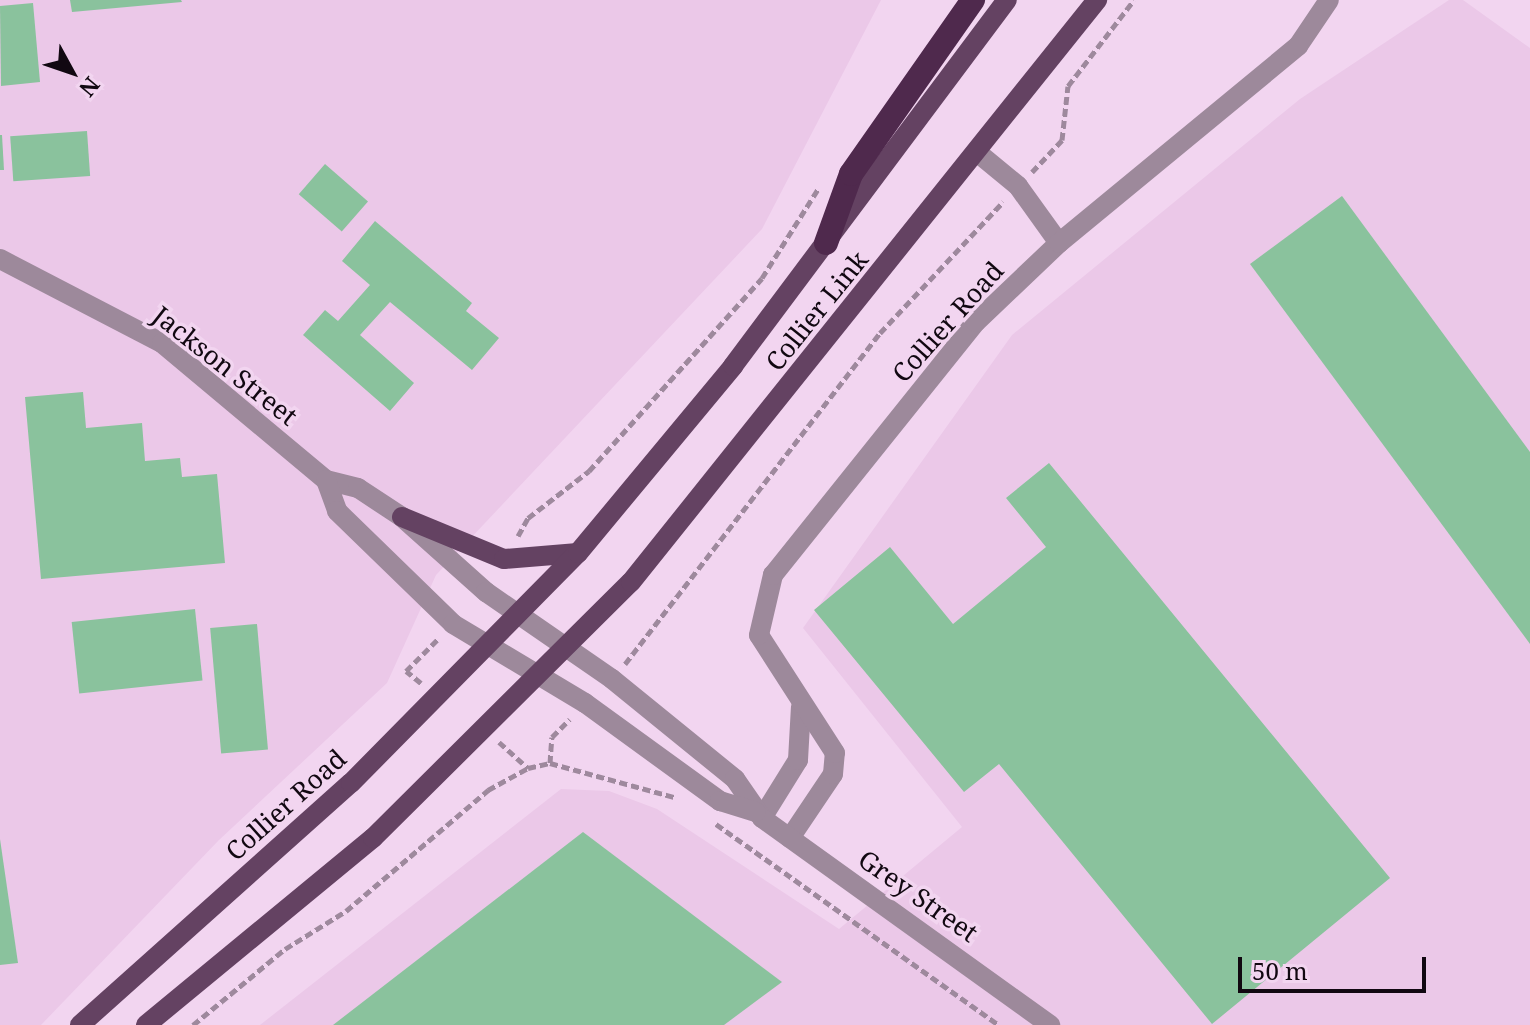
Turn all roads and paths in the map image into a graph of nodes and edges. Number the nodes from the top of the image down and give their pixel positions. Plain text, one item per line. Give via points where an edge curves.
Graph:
1 (973, 0) edge
2 (1007, 0) edge
3 (1097, 0) edge
4 (1134, 0) edge
5 (1329, 0) edge
6 (978, 153) junction
7 (825, 177) dead end
8 (1018, 186) junction
9 (826, 243) junction
10 (1059, 243) junction
11 (0, 259) edge
12 (326, 480) junction
13 (402, 517) junction
14 (578, 553) junction
15 (504, 559) junction
16 (519, 615) junction
17 (453, 624) junction
18 (643, 645) dead end
19 (569, 648) junction
20 (487, 650) junction
21 (406, 671) dead end
22 (540, 679) junction
23 (801, 707) junction
24 (690, 807) dead end
25 (758, 815) junction
26 (703, 816) dead end
27 (790, 838) junction
28 (80, 1025) edge
29 (146, 1025) edge
30 (193, 1025) edge
31 (999, 1025) edge
32 (1050, 1025) edge

1 - 9 highway via 851,174
2 - 9 main road, Collier Link
3 - 6 main road, Collier Link
4 - 8 path via 1068,86 1062,140
5 - 10 street, Collier Road via 1298,46
6 - 8 street
6 - 19 main road, Collier Link via 676,528
7 - 15 path via 762,278 589,471 528,518
8 - 10 street
8 - 18 path via 880,333
9 - 14 main road, Collier Link
10 - 23 street, Collier Road via 976,322 773,575 759,635
11 - 12 street, Jackson Street via 162,343
12 - 13 street, Jackson Street via 358,488
12 - 17 street, Jackson Street via 337,511
13 - 15 main road
13 - 16 street, Jackson Street
14 - 15 main road
14 - 16 main road, Collier Link
16 - 19 street, Jackson Street
16 - 20 main road, Collier Road
17 - 20 street, Jackson Street
17 - 21 path
19 - 22 main road
19 - 25 street, Grey Street via 735,779
20 - 22 street, Jackson Street
20 - 28 main road, Collier Road
22 - 25 street, Grey Street via 720,801
22 - 29 main road via 373,838
23 - 25 street via 798,760
23 - 27 street, Collier Road via 830,736 835,753 833,774
24 - 30 path via 642,784 550,763 528,768 488,790 346,911 285,949
25 - 27 street, Grey Street
26 - 31 path
27 - 32 street, Grey Street

